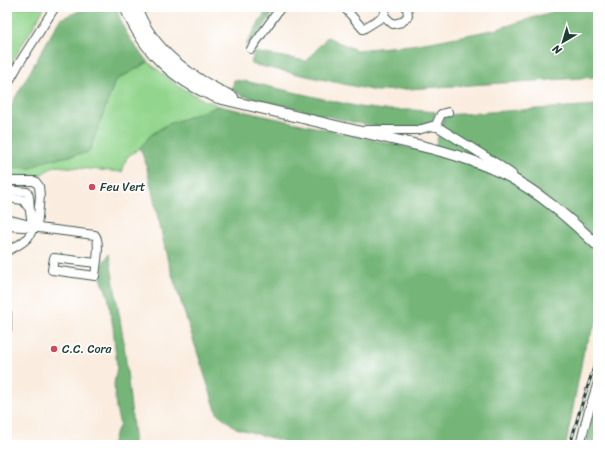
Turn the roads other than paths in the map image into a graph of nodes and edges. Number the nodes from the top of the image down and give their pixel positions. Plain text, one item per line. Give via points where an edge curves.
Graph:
1 (55, 7) edge
2 (58, 7) edge
3 (126, 7) edge
4 (136, 7) edge
5 (281, 7) edge
6 (344, 7) edge
7 (386, 7) edge
8 (407, 7) edge
9 (49, 15) junction
10 (384, 16) junction
11 (251, 49) dead end
12 (7, 85) edge
13 (266, 110) junction
14 (448, 112) dead end
15 (435, 126) junction
16 (353, 130) junction
17 (7, 181) edge
18 (7, 190) edge
19 (538, 194) junction
20 (7, 198) edge
21 (29, 208) junction
22 (7, 219) edge
23 (7, 226) edge
24 (35, 227) junction
25 (598, 246) edge
26 (7, 252) edge
27 (96, 263) junction
28 (7, 313) edge
29 (7, 329) edge
30 (598, 382) edge
31 (580, 445) edge

1 - 9 street
2 - 9 street
3 - 13 main road via 144,42 157,59 178,78 218,98
4 - 13 main road via 151,36 184,70 223,93
5 - 11 street
6 - 10 street via 363,29
7 - 10 street
8 - 10 street via 408,16 402,22 393,24
9 - 12 street
13 - 16 main road
14 - 15 street via 441,114
15 - 16 street via 418,130
15 - 19 street via 499,165
16 - 19 main road via 471,160
17 - 24 street via 35,181 39,186
18 - 21 street via 27,192 30,195
19 - 25 main road
20 - 21 street via 23,200
21 - 24 street
22 - 24 street
23 - 24 street
24 - 26 street via 26,240
24 - 27 street via 94,235 98,240
27 - 27 street via 95,276 52,270 54,258
28 - 29 street
30 - 31 street

